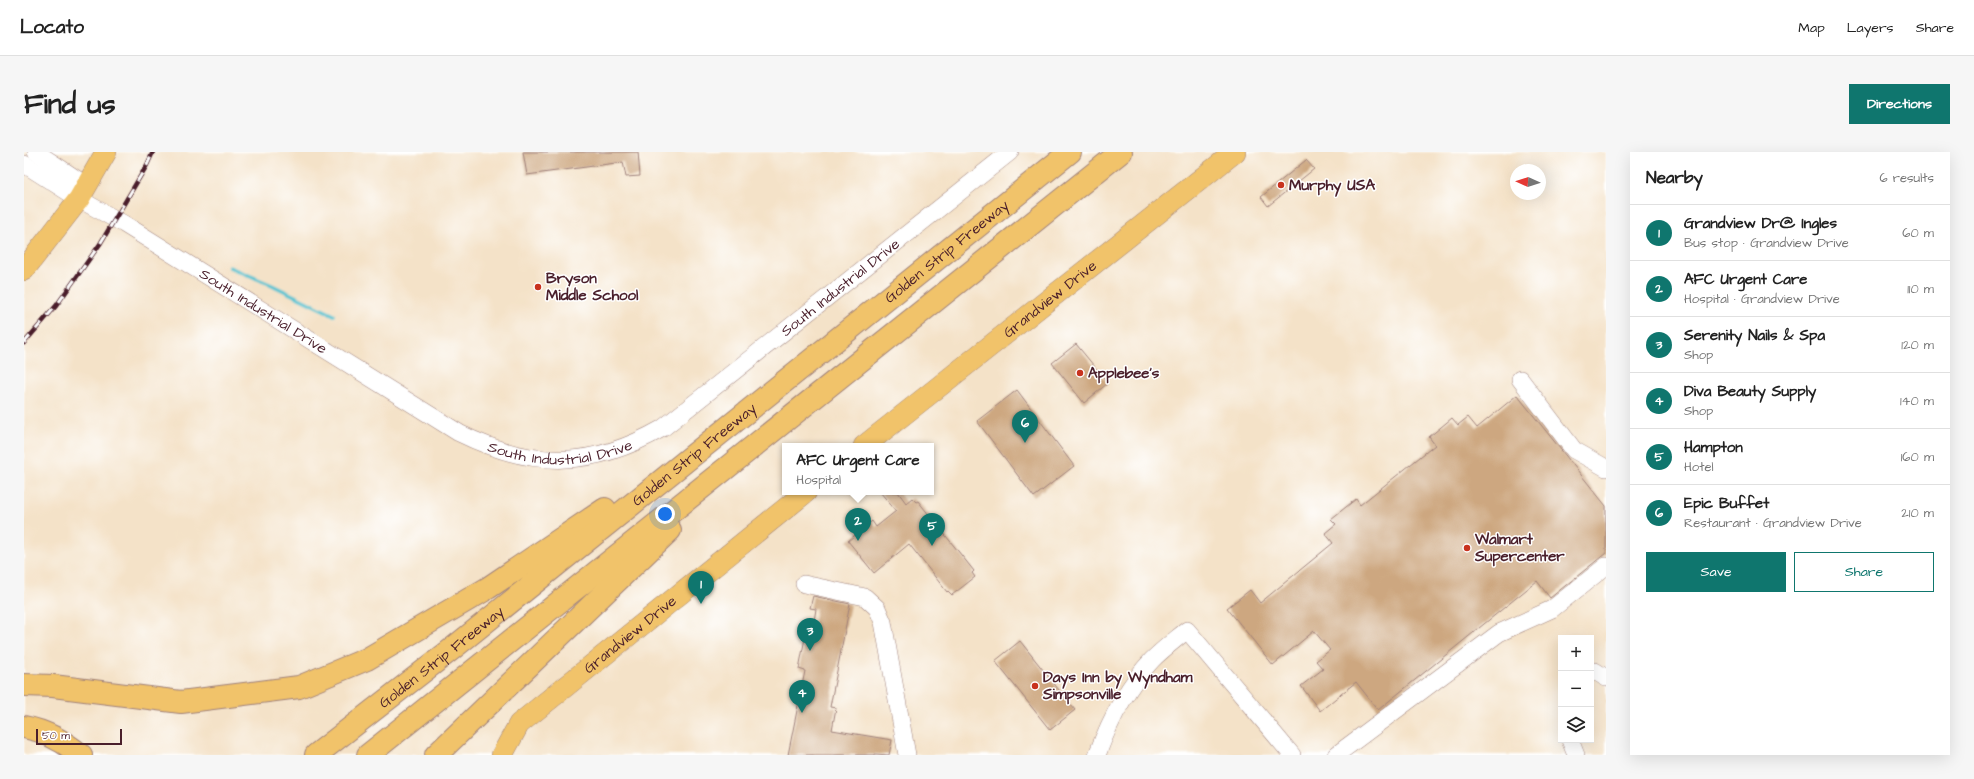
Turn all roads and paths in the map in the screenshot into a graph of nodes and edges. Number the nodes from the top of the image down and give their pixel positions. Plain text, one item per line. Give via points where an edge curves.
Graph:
1 (36, 152) edge
2 (106, 152) edge
3 (1010, 152) edge
4 (1070, 152) edge
5 (1121, 152) edge
6 (1236, 152) edge
7 (24, 164) edge
8 (83, 192) junction
9 (24, 270) edge
10 (1520, 379) dead end
11 (751, 408) junction
12 (768, 435) junction
13 (868, 443) edge
14 (1606, 468) edge
15 (802, 495) edge
16 (1606, 566) edge
17 (804, 584) dead end
18 (1594, 672) edge
19 (1606, 678) edge
20 (24, 685) edge
21 (24, 727) edge
22 (1571, 743) edge
23 (80, 755) edge
24 (316, 755) edge
25 (368, 755) edge
26 (436, 755) edge
27 (502, 755) edge
28 (907, 755) edge
29 (1096, 755) edge
30 (1292, 755) edge
31 (1336, 755) edge
32 (1576, 755) edge

1 - 8 street
2 - 8 main road
3 - 8 street, South Industrial Drive via 663,428 616,451 565,460 502,452 459,433 124,224
4 - 11 highway, Golden Strip Freeway
5 - 12 highway, Golden Strip Freeway
6 - 13 main road, Grandview Drive
7 - 8 street
8 - 9 main road
10 - 14 street via 1574,450
11 - 20 highway via 488,588 367,659 299,687 181,702 52,686
11 - 24 highway, Golden Strip Freeway
12 - 25 highway, Golden Strip Freeway
12 - 26 highway
15 - 27 main road, Grandview Drive via 519,724
16 - 31 street via 1552,609 1499,633
17 - 28 street via 865,597 877,608 883,622
18 - 19 street
21 - 23 highway via 63,741
22 - 32 street
29 - 30 street via 1129,689 1151,661 1187,630

